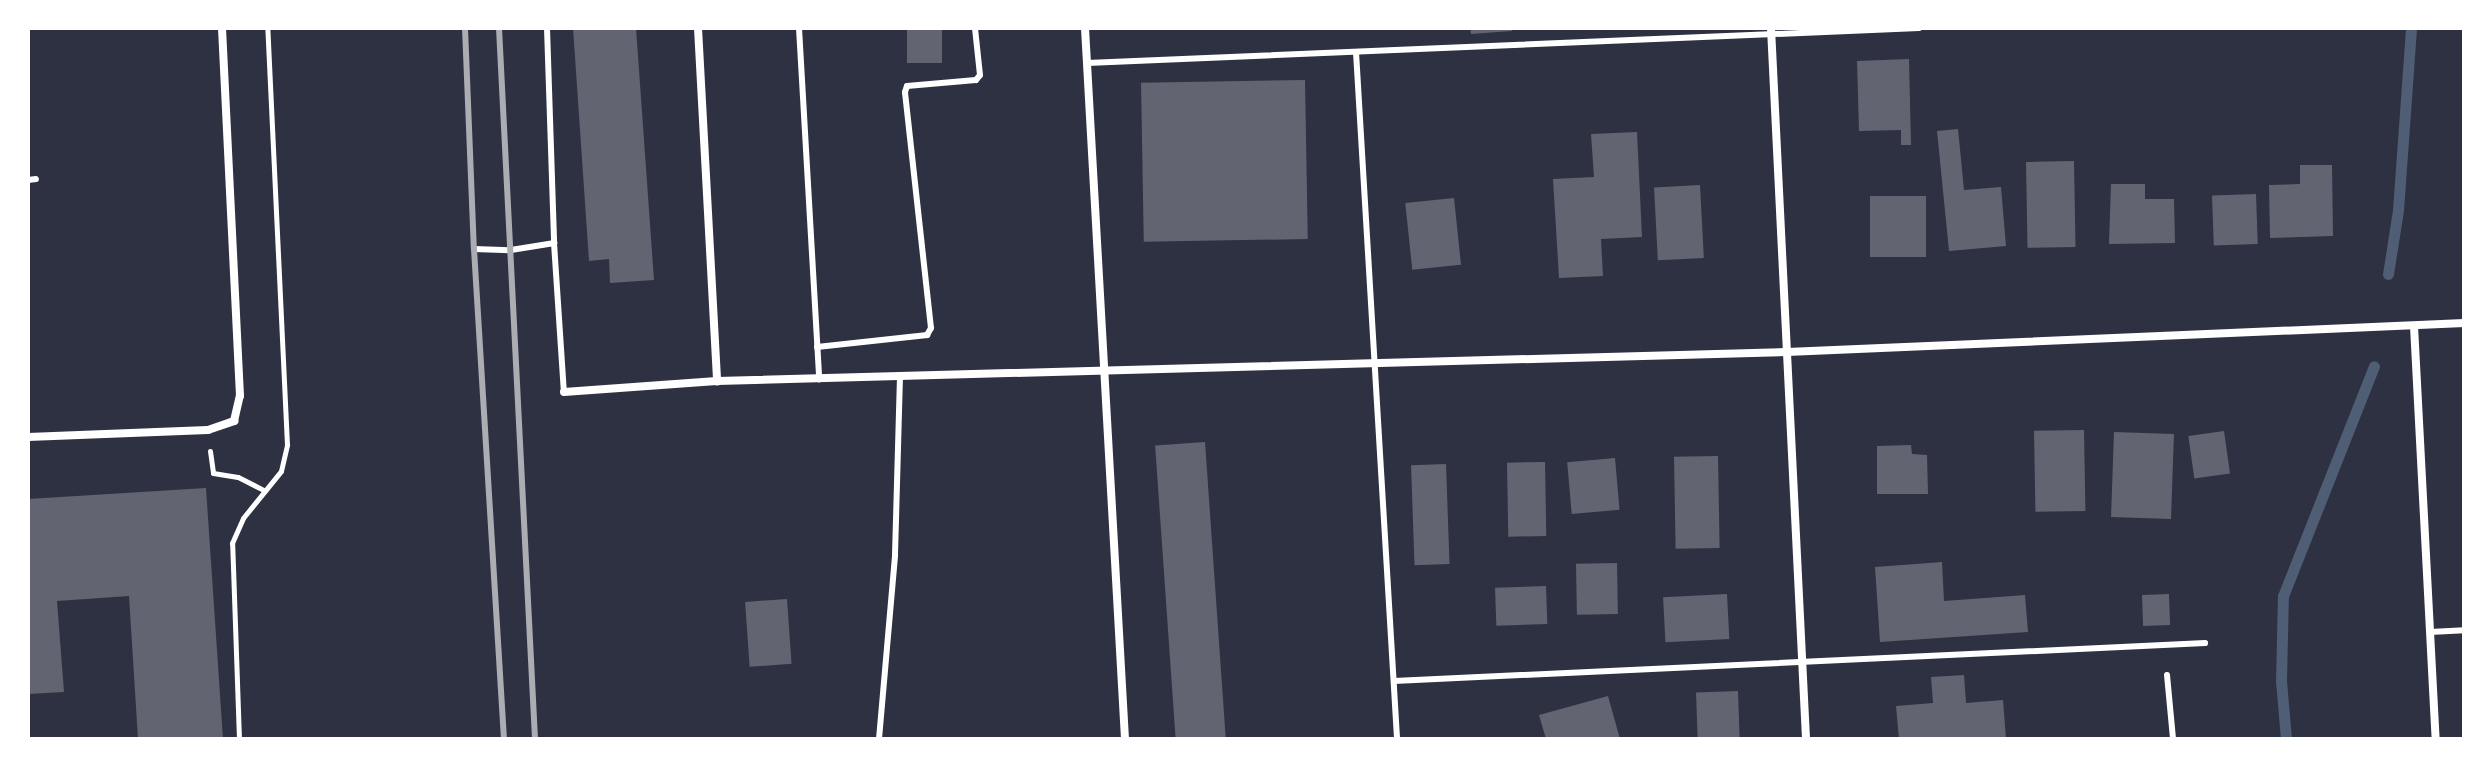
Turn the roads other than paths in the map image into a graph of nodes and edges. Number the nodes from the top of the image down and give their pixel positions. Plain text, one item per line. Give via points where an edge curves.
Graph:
1 (222, 28) edge
2 (547, 28) edge
3 (698, 28) edge
4 (799, 28) edge
5 (975, 28) edge
6 (1085, 28) edge
7 (1919, 28) edge
8 (1772, 31) edge
9 (1356, 52) junction
10 (1087, 63) junction
11 (554, 243) junction
12 (474, 249) dead end
13 (2464, 323) edge
14 (2414, 326) junction
15 (817, 347) junction
16 (1787, 352) junction
17 (1376, 363) junction
18 (1104, 371) junction
19 (900, 376) junction
20 (819, 379) junction
21 (717, 381) junction
22 (564, 392) joint
23 (28, 437) edge
24 (2464, 630) edge
25 (2430, 632) junction
26 (2205, 643) dead end
27 (1802, 663) junction
28 (2167, 675) dead end
29 (1394, 681) junction
30 (879, 739) edge
31 (1125, 739) edge
32 (1397, 739) edge
33 (1806, 739) edge
34 (2173, 739) edge
35 (2436, 739) edge

1 - 23 street via 240,396 234,421 208,430
2 - 11 lane
3 - 21 street
4 - 15 lane
5 - 15 lane via 980,75 976,80 907,86 905,92 931,328 927,335
6 - 10 street
7 - 8 lane
8 - 9 lane
8 - 16 street
9 - 10 lane
9 - 17 lane
10 - 18 street
11 - 12 lane
11 - 22 lane
13 - 14 street
14 - 16 street
14 - 25 street
15 - 20 lane
16 - 17 street
16 - 27 street
17 - 18 street
17 - 29 lane
18 - 19 street
18 - 31 street
19 - 20 street
19 - 30 lane via 895,555
20 - 21 street
21 - 22 street
24 - 25 lane
25 - 35 street
26 - 27 lane
27 - 29 lane
27 - 33 street
28 - 34 lane
29 - 32 lane

